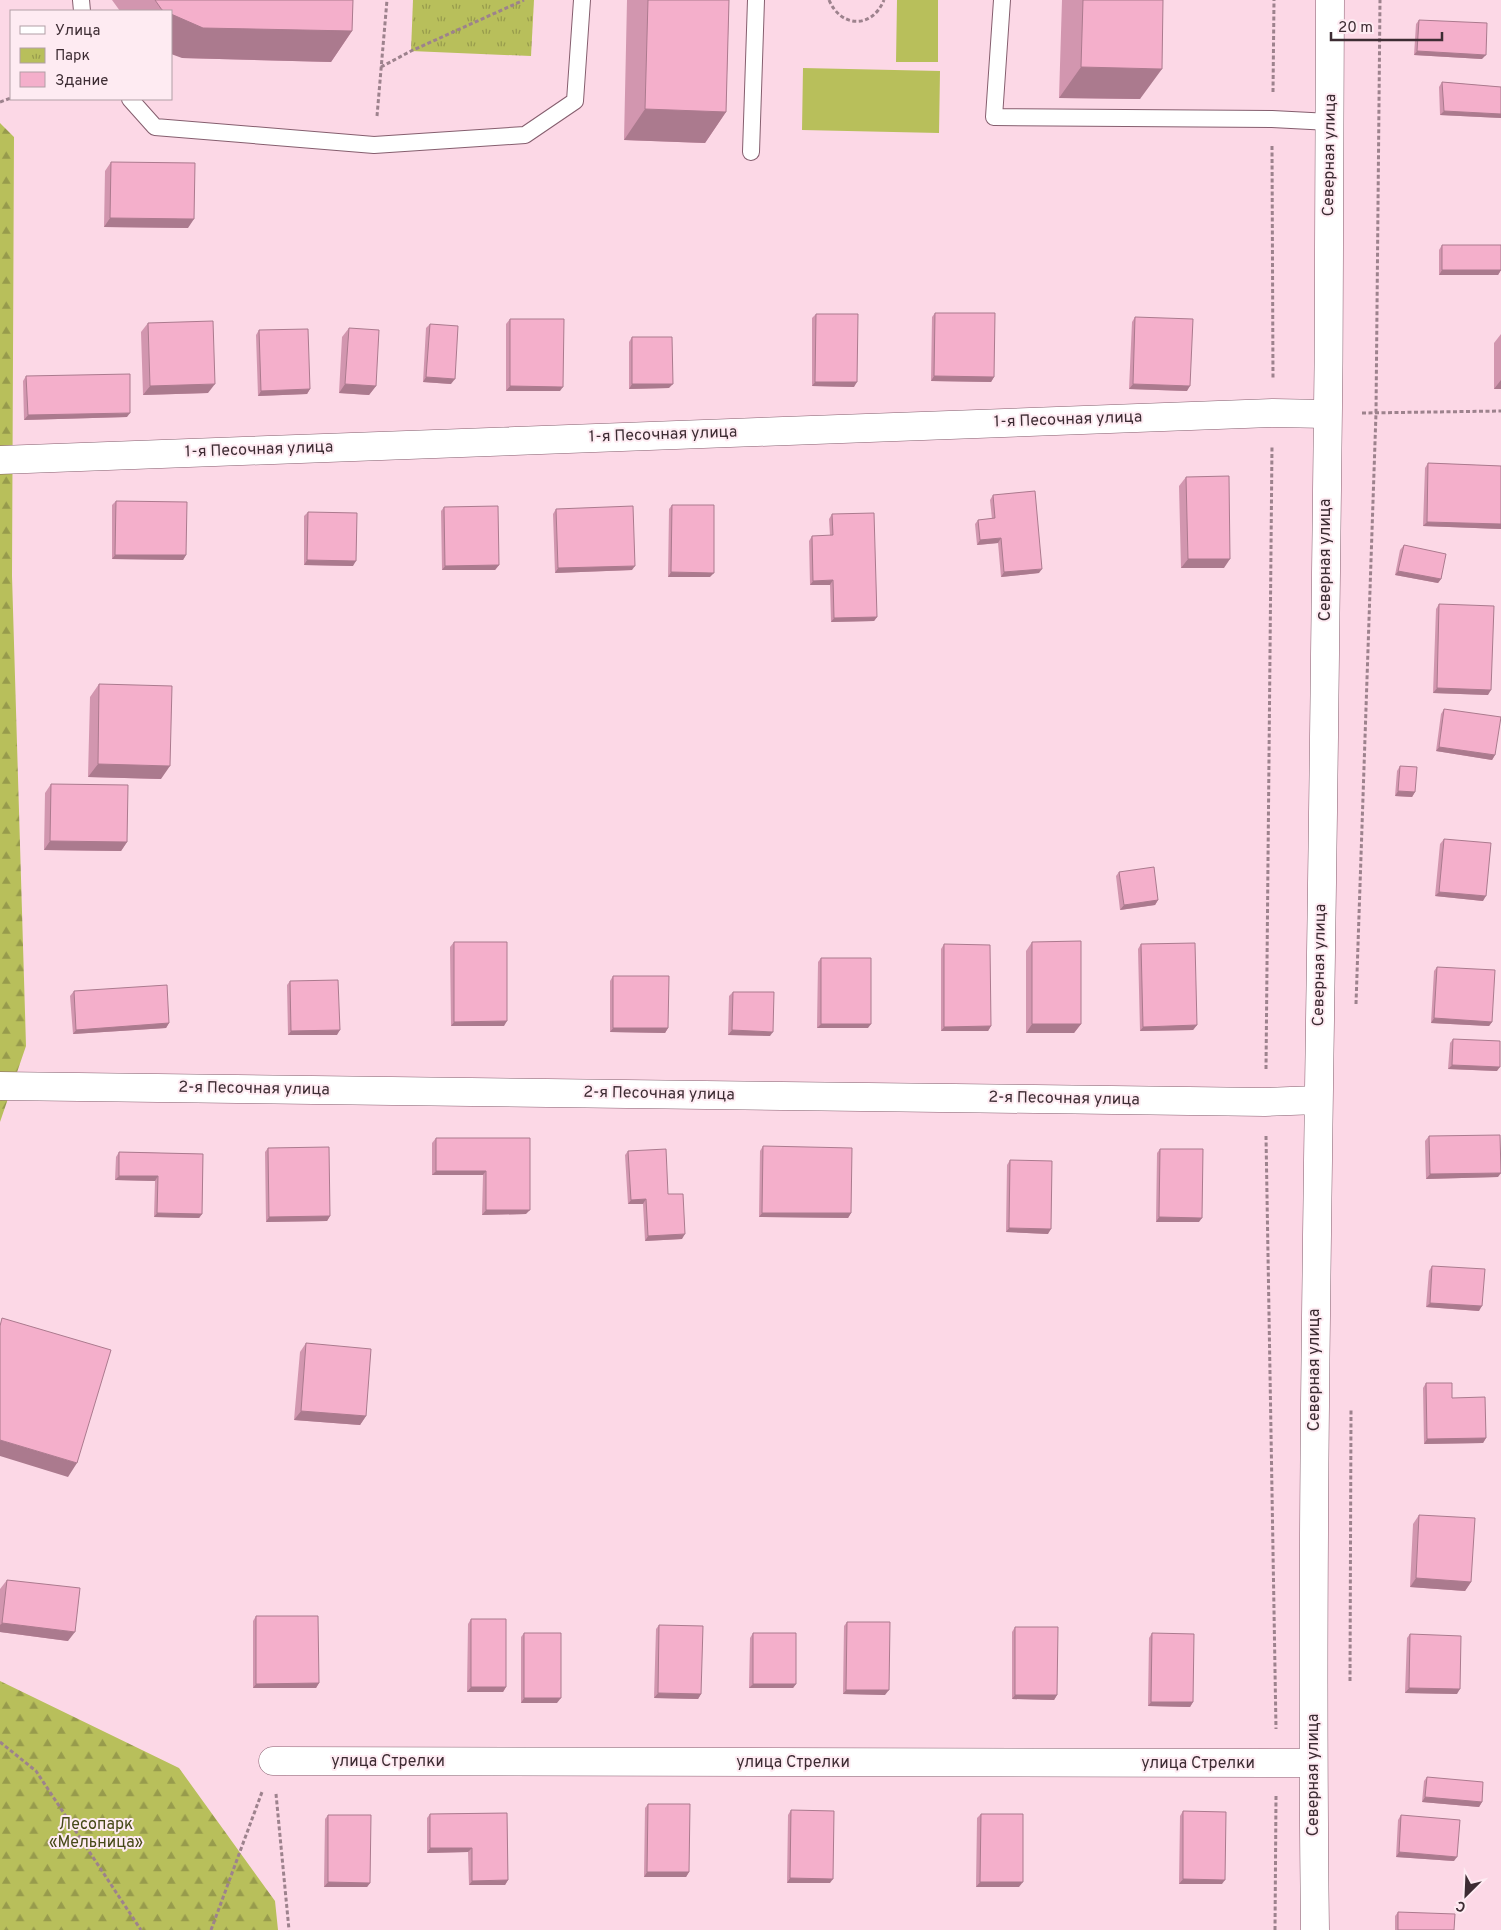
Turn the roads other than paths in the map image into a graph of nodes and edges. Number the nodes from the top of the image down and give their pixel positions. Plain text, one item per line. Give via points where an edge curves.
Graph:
1 (582, 0) edge
2 (756, 0) edge
3 (1002, 0) edge
4 (1330, 0) edge
5 (131, 100) edge
6 (1330, 122) junction
7 (751, 152) dead end
8 (1327, 414) junction
9 (0, 460) edge
10 (0, 1086) edge
11 (1318, 1100) junction
12 (273, 1761) road end
13 (1313, 1763) junction
14 (1315, 1930) edge

1 - 5 lane via 575,101 525,135 374,145 155,127
2 - 7 lane
3 - 6 lane via 994,117
4 - 6 street, Северная улица
6 - 8 street, Северная улица
8 - 9 street, 1-я Песочная улица via 1273,412
8 - 11 street, Северная улица
10 - 11 street, 2-я Песочная улица via 1265,1102
11 - 13 street, Северная улица
12 - 13 street, улица Стрелки
13 - 14 street, Северная улица

